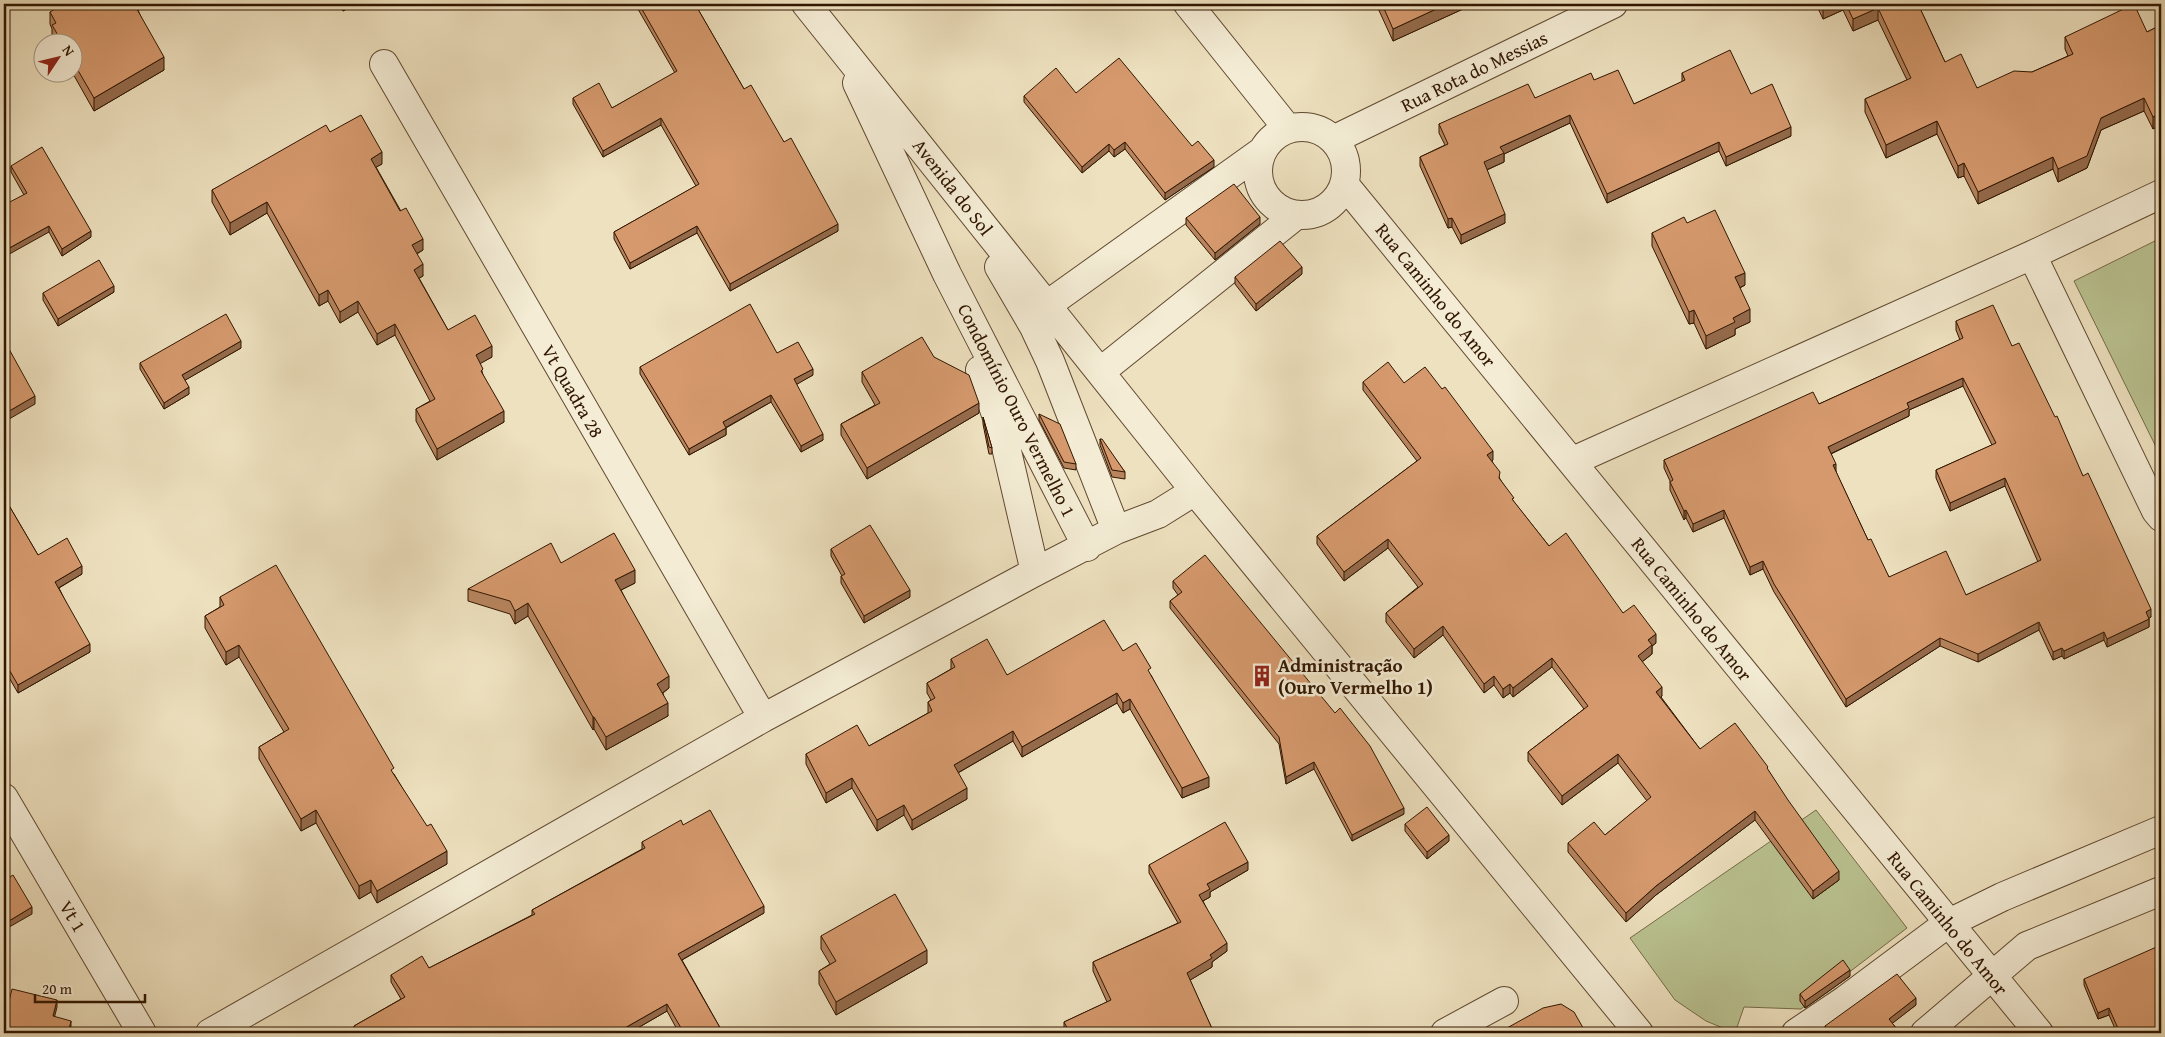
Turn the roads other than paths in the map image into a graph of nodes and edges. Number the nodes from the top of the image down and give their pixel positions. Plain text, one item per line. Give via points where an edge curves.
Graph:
1 (806, 4) edge
2 (1188, 4) edge
3 (1613, 4) edge
4 (837, 41) junction
5 (384, 64) dead end
6 (1288, 129) junction
7 (1335, 139) junction
8 (1262, 152) junction
9 (940, 171) junction
10 (1345, 185) junction
11 (2161, 194) edge
12 (1295, 216) junction
13 (2032, 255) junction
14 (947, 274) junction
15 (1047, 305) junction
16 (1100, 372) junction
17 (1573, 461) junction
18 (1195, 491) junction
19 (2161, 516) edge
20 (1116, 530) junction
21 (1087, 547) junction
22 (1035, 572) junction
23 (763, 718) junction
24 (4, 798) edge
25 (2161, 830) edge
26 (2161, 891) edge
27 (1947, 924) junction
28 (1992, 977) junction
29 (1504, 1000) dead end
30 (142, 1033) edge
31 (210, 1033) edge
32 (1445, 1033) edge
33 (1639, 1033) edge
34 (1796, 1033) edge
35 (1925, 1033) edge
36 (2039, 1033) edge

1 - 4 street, Avenida do Sol
2 - 6 street
3 - 7 street, Rua Rota do Messias
4 - 9 street, Avenida do Sol
4 - 14 street, Condomínio Ouro Vermelho 1
5 - 23 street, Vt Quadra 28
6 - 7 street via 1305,127 1322,131
6 - 8 street via 1272,138
7 - 10 street via 1347,163
8 - 12 street via 1257,173 1262,193 1276,208
8 - 15 street
9 - 15 street, Avenida do Sol
9 - 20 street, Condomínio Ouro Vermelho 1 via 1034,327
10 - 12 street via 1334,204 1316,215
10 - 17 street, Rua Caminho do Amor
11 - 13 street
12 - 16 street
13 - 17 street
13 - 19 street
14 - 21 street, Condomínio Ouro Vermelho 1
14 - 22 street, Condomínio Ouro Vermelho 1 via 1003,434
15 - 16 street, Avenida do Sol
16 - 18 street
17 - 27 street, Rua Caminho do Amor
18 - 20 street via 1158,514
18 - 33 street
20 - 21 street
21 - 22 street
22 - 23 street
23 - 31 street
24 - 30 street, Vt 1
25 - 27 street via 2002,897
26 - 28 street via 2027,946
27 - 28 street, Rua Caminho do Amor
27 - 34 street
28 - 35 street
28 - 36 street, Rua Caminho do Amor
29 - 32 street

